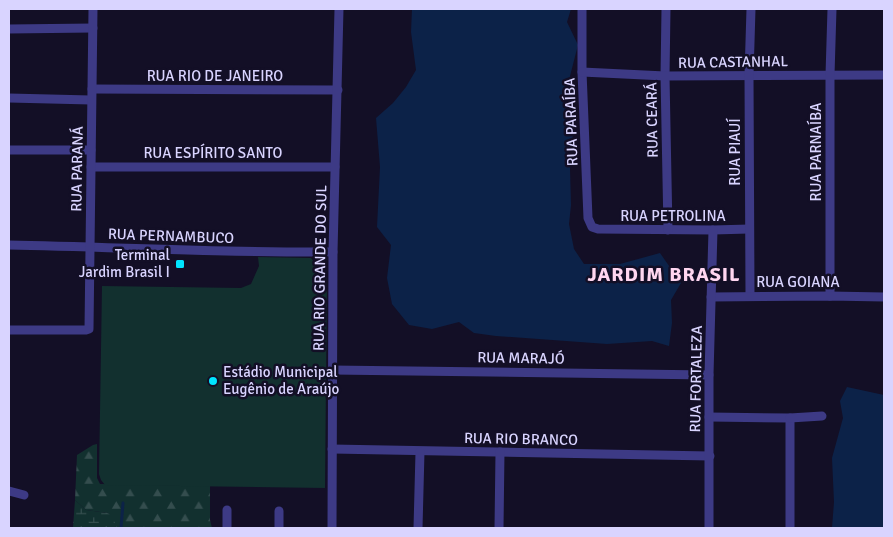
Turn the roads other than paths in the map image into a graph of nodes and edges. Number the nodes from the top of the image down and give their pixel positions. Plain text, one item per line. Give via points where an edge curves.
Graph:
1 (93, 9) edge
2 (339, 9) edge
3 (582, 9) edge
4 (666, 9) edge
5 (751, 9) edge
6 (832, 9) edge
7 (93, 28) junction
8 (9, 29) edge
9 (582, 72) junction
10 (830, 74) junction
11 (749, 75) junction
12 (884, 75) edge
13 (665, 76) junction
14 (92, 89) junction
15 (338, 90) junction
16 (9, 98) edge
17 (92, 100) junction
18 (9, 150) edge
19 (91, 150) junction
20 (91, 167) junction
21 (335, 167) junction
22 (598, 229) joint
23 (749, 229) junction
24 (668, 230) junction
25 (713, 230) junction
26 (9, 245) edge
27 (89, 246) junction
28 (333, 252) junction
29 (750, 296) junction
30 (830, 296) junction
31 (711, 297) junction
32 (884, 297) edge
33 (9, 330) edge
34 (332, 370) junction
35 (709, 375) junction
36 (822, 416) dead end
37 (709, 417) junction
38 (790, 418) junction
39 (332, 449) junction
40 (420, 452) junction
41 (500, 452) junction
42 (710, 456) junction
43 (9, 491) edge
44 (24, 495) dead end
45 (227, 510) dead end
46 (279, 511) dead end
47 (228, 528) edge
48 (279, 528) edge
49 (332, 528) edge
50 (418, 528) edge
51 (499, 528) edge
52 (709, 528) edge
53 (790, 528) edge

1 - 7 street, RUA PARANÁ
2 - 15 street, RUA RIO GRANDE DO SUL
3 - 9 street, RUA PARAÍBA
4 - 13 street, RUA CEARÁ
5 - 11 street, RUA PIAUÍ
6 - 10 street, RUA PARNAÍBA
7 - 8 street
7 - 14 street, RUA PARANÁ
9 - 13 street, RUA CASTANHAL
9 - 22 street, RUA PARAÍBA via 588,218
10 - 11 street, RUA CASTANHAL
10 - 12 street, RUA CASTANHAL
10 - 30 street, RUA PARNAÍBA
11 - 13 street, RUA CASTANHAL
11 - 23 street, RUA PIAUÍ
13 - 24 street, RUA CEARÁ
14 - 15 street, RUA RIO DE JANEIRO
14 - 17 street, RUA PARANÁ
15 - 21 street, RUA RIO GRANDE DO SUL
16 - 17 street
17 - 19 street, RUA PARANÁ
18 - 19 street
19 - 20 street, RUA PARANÁ
20 - 21 street, RUA ESPÍRITO SANTO
20 - 27 street, RUA PARANÁ
21 - 28 street, RUA RIO GRANDE DO SUL
22 - 24 street, RUA PETROLINA
23 - 25 street, RUA PETROLINA
23 - 29 street, RUA PIAUÍ
24 - 25 street, RUA PETROLINA
25 - 31 street, RUA FORTALEZA
26 - 27 street, RUA PERNAMBUCO
27 - 28 street, RUA PERNAMBUCO via 253,253
27 - 33 street, RUA PARANÁ via 88,330
28 - 34 street, RUA RIO GRANDE DO SUL
29 - 30 street, RUA GOIANA
29 - 31 street, RUA GOIANA
30 - 32 street, RUA GOIANA
31 - 35 street, RUA FORTALEZA
34 - 35 street, RUA MARAJÓ
34 - 39 street, RUA RIO GRANDE DO SUL
35 - 37 street, RUA FORTALEZA
36 - 38 street
37 - 38 street
37 - 42 street, RUA FORTALEZA
38 - 53 street
39 - 40 street, RUA RIO BRANCO
39 - 49 street, RUA RIO GRANDE DO SUL
40 - 41 street, RUA RIO BRANCO
40 - 50 street
41 - 42 street, RUA RIO BRANCO
41 - 51 street
42 - 52 street, RUA FORTALEZA
43 - 44 street
45 - 47 street
46 - 48 street

